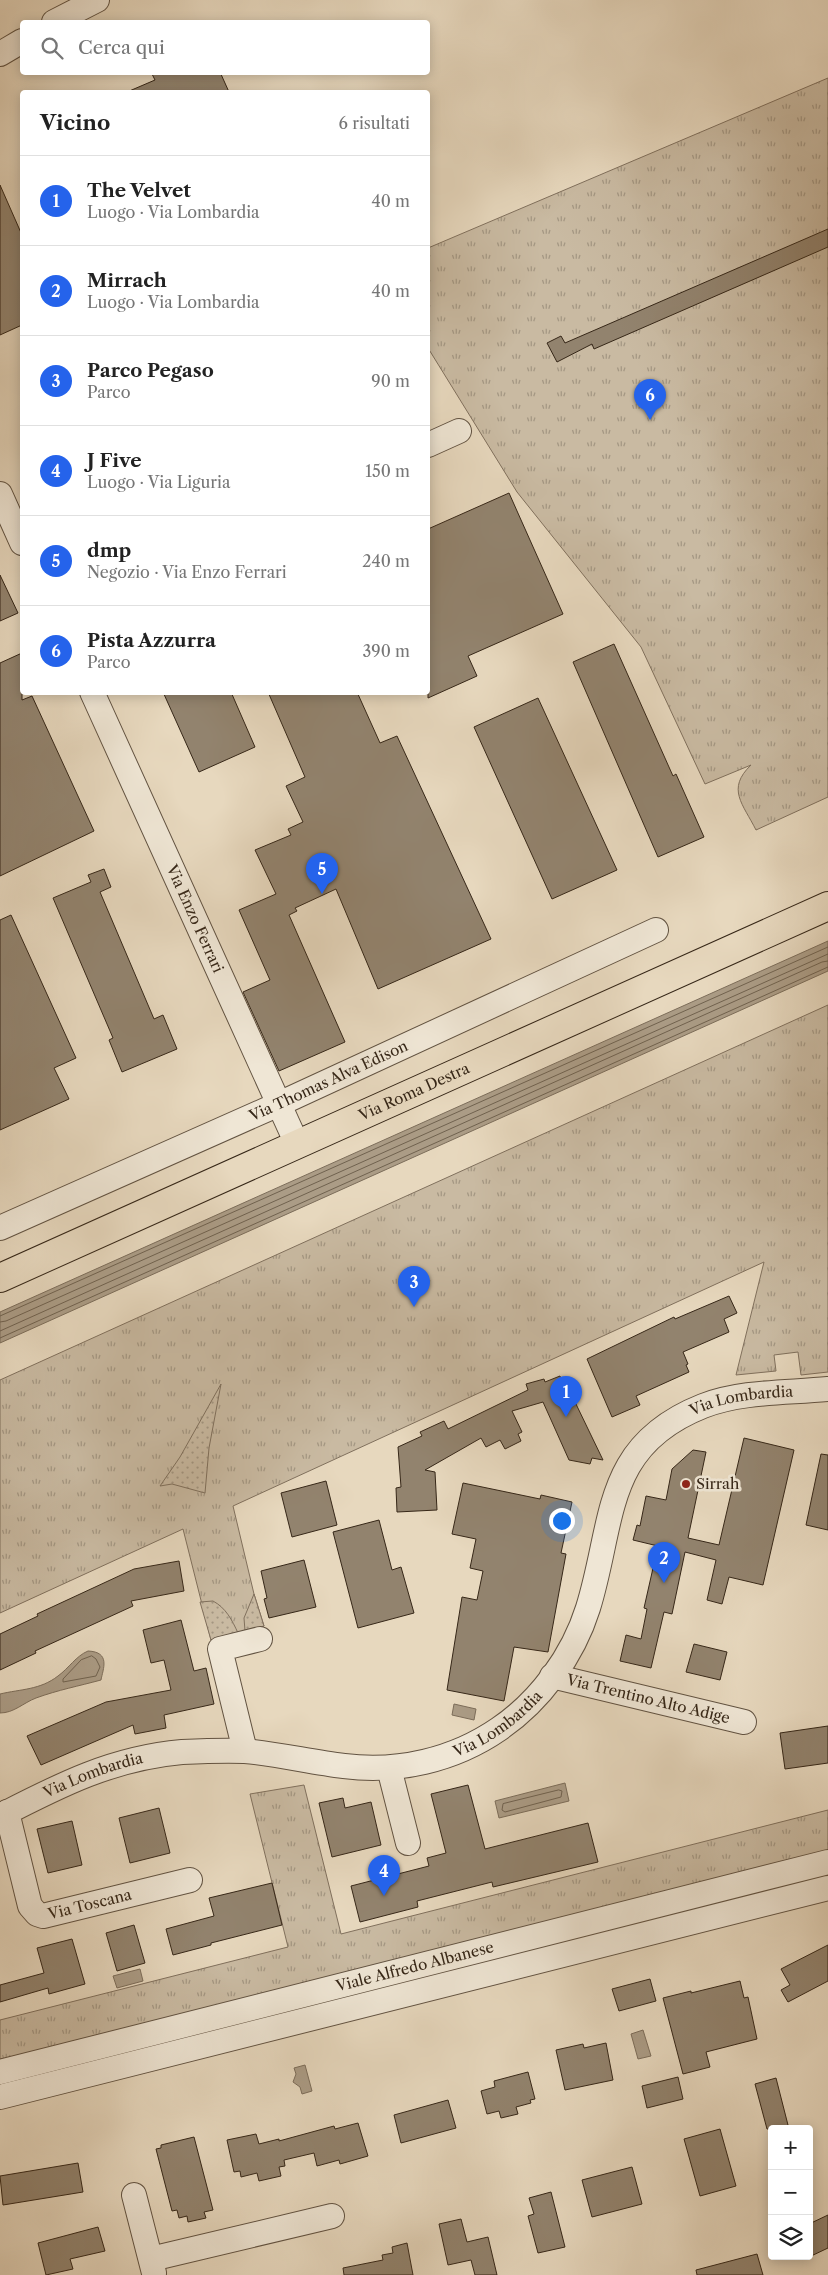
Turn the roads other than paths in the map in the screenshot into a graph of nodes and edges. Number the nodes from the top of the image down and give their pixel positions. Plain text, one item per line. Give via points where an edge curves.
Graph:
1 (96, 0) edge
2 (58, 20) edge
3 (20, 42) edge
4 (0, 54) edge
5 (459, 431) dead end
6 (430, 444) edge
7 (2, 502) edge
8 (20, 539) edge
9 (93, 695) edge
10 (828, 906) edge
11 (656, 930) dead end
12 (278, 1104) junction
13 (297, 1144) junction
14 (0, 1228) edge
15 (0, 1278) edge
16 (828, 1389) edge
17 (260, 1639) dead end
18 (552, 1676) junction
19 (744, 1722) dead end
20 (245, 1751) junction
21 (389, 1768) junction
22 (3, 1814) edge
23 (408, 1843) dead end
24 (828, 1862) edge
25 (190, 1880) dead end
26 (828, 1888) edge
27 (0, 2072) edge
28 (0, 2097) edge
29 (134, 2195) dead end
30 (332, 2216) dead end
31 (152, 2267) edge

1 - 2 street
3 - 4 street
5 - 6 street
7 - 8 street
9 - 12 street, Via Enzo Ferrari
10 - 13 main road, Via Roma Destra
11 - 12 street, Via Thomas Alva Edison
12 - 13 street, Via Enzo Ferrari
12 - 14 street, Via Thomas Alva Edison
13 - 15 main road, Via Roma Destra
16 - 18 street, Via Lombardia via 722,1400 666,1424 647,1441 621,1479 609,1515 586,1615 570,1650
17 - 20 street via 220,1649
18 - 19 street, Via Trentino Alto Adige
18 - 21 street, Via Lombardia via 519,1714 479,1741 436,1760
20 - 21 street, Via Lombardia via 344,1766
20 - 22 street, Via Lombardia via 182,1752 106,1766 61,1784
21 - 23 street
22 - 25 street, Via Toscana via 30,1906 37,1914 44,1916
24 - 27 street, Viale Alfredo Albanese
26 - 28 street, Viale Alfredo Albanese
29 - 31 street
30 - 31 street

